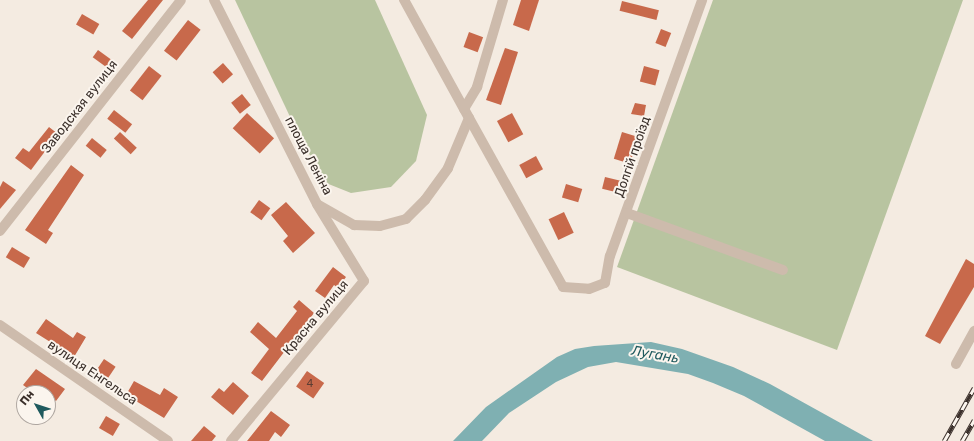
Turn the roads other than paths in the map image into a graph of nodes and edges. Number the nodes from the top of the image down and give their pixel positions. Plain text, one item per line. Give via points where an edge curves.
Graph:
1 (181, 0) edge
2 (214, 0) edge
3 (404, 0) edge
4 (503, 0) edge
5 (702, 0) edge
6 (467, 114) junction
7 (317, 204) junction
8 (627, 213) junction
9 (0, 231) edge
10 (783, 270) dead end
11 (0, 326) edge
12 (974, 331) edge
13 (956, 364) dead end
14 (168, 441) edge
15 (231, 441) edge

1 - 9 street, Заводская вулиця
2 - 7 street, площа Леніна
3 - 6 street
4 - 6 street, площа Леніна
5 - 8 street, Долгій проїзд
6 - 7 street, площа Леніна via 448,168 425,200 406,219 380,226 354,225
6 - 8 street, Долгій проїзд via 563,287 588,289 605,283 610,256
7 - 15 street, Красна вулиця via 364,282
8 - 10 street
11 - 14 street, вулиця Енгельса
12 - 13 street

